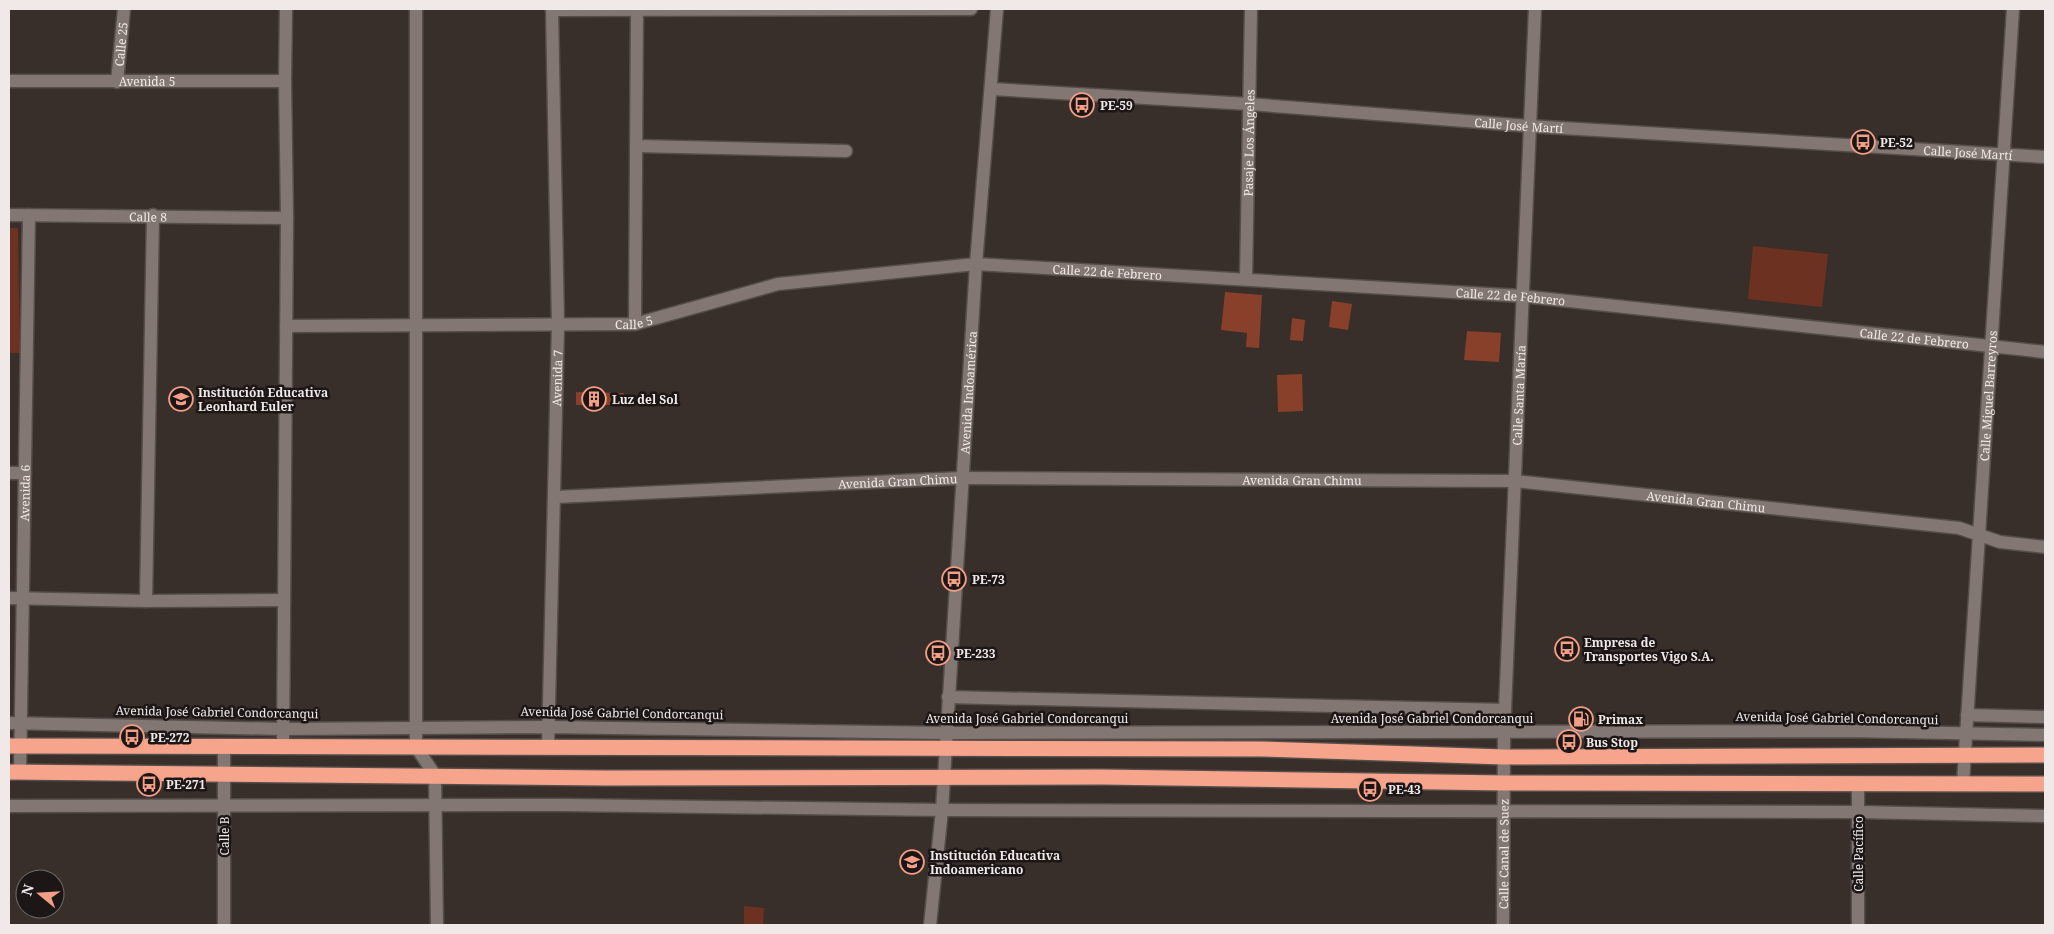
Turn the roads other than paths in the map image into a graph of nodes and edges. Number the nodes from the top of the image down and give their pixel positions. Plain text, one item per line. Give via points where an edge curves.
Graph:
1 (124, 9) edge
2 (286, 9) edge
3 (416, 9) edge
4 (552, 9) edge
5 (971, 9) edge
6 (997, 9) edge
7 (1251, 9) edge
8 (1535, 9) edge
9 (2013, 9) edge
10 (637, 10) junction
11 (9, 81) edge
12 (284, 81) junction
13 (118, 82) junction
14 (992, 89) junction
15 (1249, 104) junction
16 (1528, 126) junction
17 (637, 146) junction
18 (846, 151) dead end
19 (2004, 156) junction
20 (2045, 157) edge
21 (9, 215) edge
22 (29, 215) junction
23 (153, 215) junction
24 (287, 218) junction
25 (976, 264) junction
26 (1246, 278) junction
27 (1522, 296) junction
28 (415, 324) junction
29 (635, 324) junction
30 (558, 325) junction
31 (286, 326) junction
32 (1992, 347) junction
33 (2045, 352) edge
34 (9, 473) edge
35 (25, 473) junction
36 (961, 478) junction
37 (1515, 481) junction
38 (556, 497) junction
39 (1979, 535) junction
40 (2045, 547) edge
41 (9, 598) edge
42 (24, 598) junction
43 (284, 600) junction
44 (146, 601) junction
45 (948, 697) junction
46 (1505, 710) junction
47 (1967, 715) junction
48 (2045, 717) edge
49 (15, 723) edge
50 (548, 727) junction
51 (416, 728) junction
52 (283, 729) junction
53 (1504, 732) junction
54 (946, 733) junction
55 (1965, 734) junction
56 (2045, 735) edge
57 (15, 746) edge
58 (224, 747) junction
59 (283, 747) junction
60 (416, 747) junction
61 (548, 747) junction
62 (945, 750) junction
63 (2045, 755) edge
64 (1965, 756) junction
65 (1504, 757) junction
66 (15, 772) edge
67 (224, 773) junction
68 (435, 775) junction
69 (944, 778) junction
70 (1506, 783) junction
71 (1858, 783) junction
72 (1963, 783) junction
73 (2045, 784) edge
74 (224, 805) junction
75 (9, 806) edge
76 (435, 806) junction
77 (942, 810) junction
78 (1505, 812) junction
79 (1858, 812) junction
80 (2045, 816) edge
81 (224, 925) edge
82 (437, 925) edge
83 (930, 925) edge
84 (1503, 925) edge
85 (1858, 925) edge

1 - 13 street, Calle 25
2 - 12 street
3 - 28 street
4 - 10 street
4 - 30 street, Avenida 7
5 - 10 street
6 - 14 street, Avenida Indoamérica
7 - 15 street, Pasaje Los Ángeles
8 - 16 street, Calle Santa María
9 - 19 street, Calle Miguel Barreyros
10 - 17 street
11 - 13 street, Avenida 5
12 - 13 street, Avenida 5
12 - 24 street
14 - 15 street, Calle José Martí
14 - 25 street, Avenida Indoamérica
15 - 16 street, Calle José Martí
15 - 26 street, Pasaje Los Ángeles
16 - 19 street, Calle José Martí
16 - 27 street, Calle Santa María
17 - 18 street
17 - 29 street
19 - 20 street, Calle José Martí
19 - 32 street, Calle Miguel Barreyros
21 - 22 street, Calle 8
22 - 23 street, Calle 8
22 - 35 street, Avenida 6
23 - 24 street, Calle 8
23 - 44 street
24 - 31 street
25 - 26 street, Calle 22 de Febrero
25 - 29 street, Calle 5 via 778,284
25 - 36 street, Avenida Indoamérica
26 - 27 street, Calle 22 de Febrero
27 - 32 street, Calle 22 de Febrero
27 - 37 street, Calle Santa María
28 - 30 street, Calle 5
28 - 31 street, Calle 5
28 - 51 street
29 - 30 street, Calle 5
30 - 38 street, Avenida 7
31 - 43 street
32 - 33 street, Calle 22 de Febrero
32 - 39 street, Calle Miguel Barreyros
34 - 35 street
35 - 42 street, Avenida 6
36 - 37 street, Avenida Gran Chimu
36 - 38 street, Avenida Gran Chimu
36 - 45 street, Avenida Indoamérica
37 - 39 street, Avenida Gran Chimu via 1959,528
37 - 46 street, Calle Santa María
38 - 50 street, Avenida 7
39 - 40 street, Avenida Gran Chimu via 2000,542
39 - 47 street, Calle Miguel Barreyros
41 - 42 street
42 - 44 street
42 - 49 street, Avenida 6
43 - 44 street
43 - 52 street
45 - 46 street
45 - 54 street, Avenida Indoamérica
46 - 53 street, Calle Santa María
47 - 48 street
47 - 55 street, Calle Miguel Barreyros
49 - 52 street, Avenida José Gabriel Condorcanqui
49 - 57 street, Avenida 6
50 - 51 street, Avenida José Gabriel Condorcanqui
50 - 54 street, Avenida José Gabriel Condorcanqui
50 - 61 street, Avenida 7
51 - 52 street, Avenida José Gabriel Condorcanqui
51 - 60 street
52 - 59 street
53 - 54 street, Avenida José Gabriel Condorcanqui
53 - 55 street, Avenida José Gabriel Condorcanqui via 1850,731
53 - 65 street, Calle Santa María
54 - 62 street, Avenida Indoamérica
55 - 56 street, Avenida José Gabriel Condorcanqui
55 - 64 street, Calle Miguel Barreyros
57 - 58 highway
57 - 66 street, Avenida 6
58 - 59 highway
58 - 67 street, Calle B
59 - 60 highway
60 - 61 highway
60 - 68 street
61 - 62 highway
62 - 65 highway via 1261,749
62 - 69 street, Avenida Indoamérica
63 - 64 highway
64 - 65 highway
64 - 72 street, Calle Miguel Barreyros
65 - 70 street, Calle Santa María
66 - 67 highway
67 - 68 highway
67 - 74 street, Calle B
68 - 69 highway
68 - 76 street
69 - 70 highway
69 - 77 street, Avenida Indoamérica
70 - 71 highway
70 - 78 street, Calle Canal de Suez
71 - 72 highway
71 - 79 street, Calle Pacífico
72 - 73 highway
74 - 75 street
74 - 76 street
74 - 81 street, Calle B
76 - 77 street
76 - 82 street
77 - 78 street
77 - 83 street, Avenida Indoamérica
78 - 79 street
78 - 84 street, Calle Canal de Suez
79 - 80 street
79 - 85 street, Calle Pacífico

